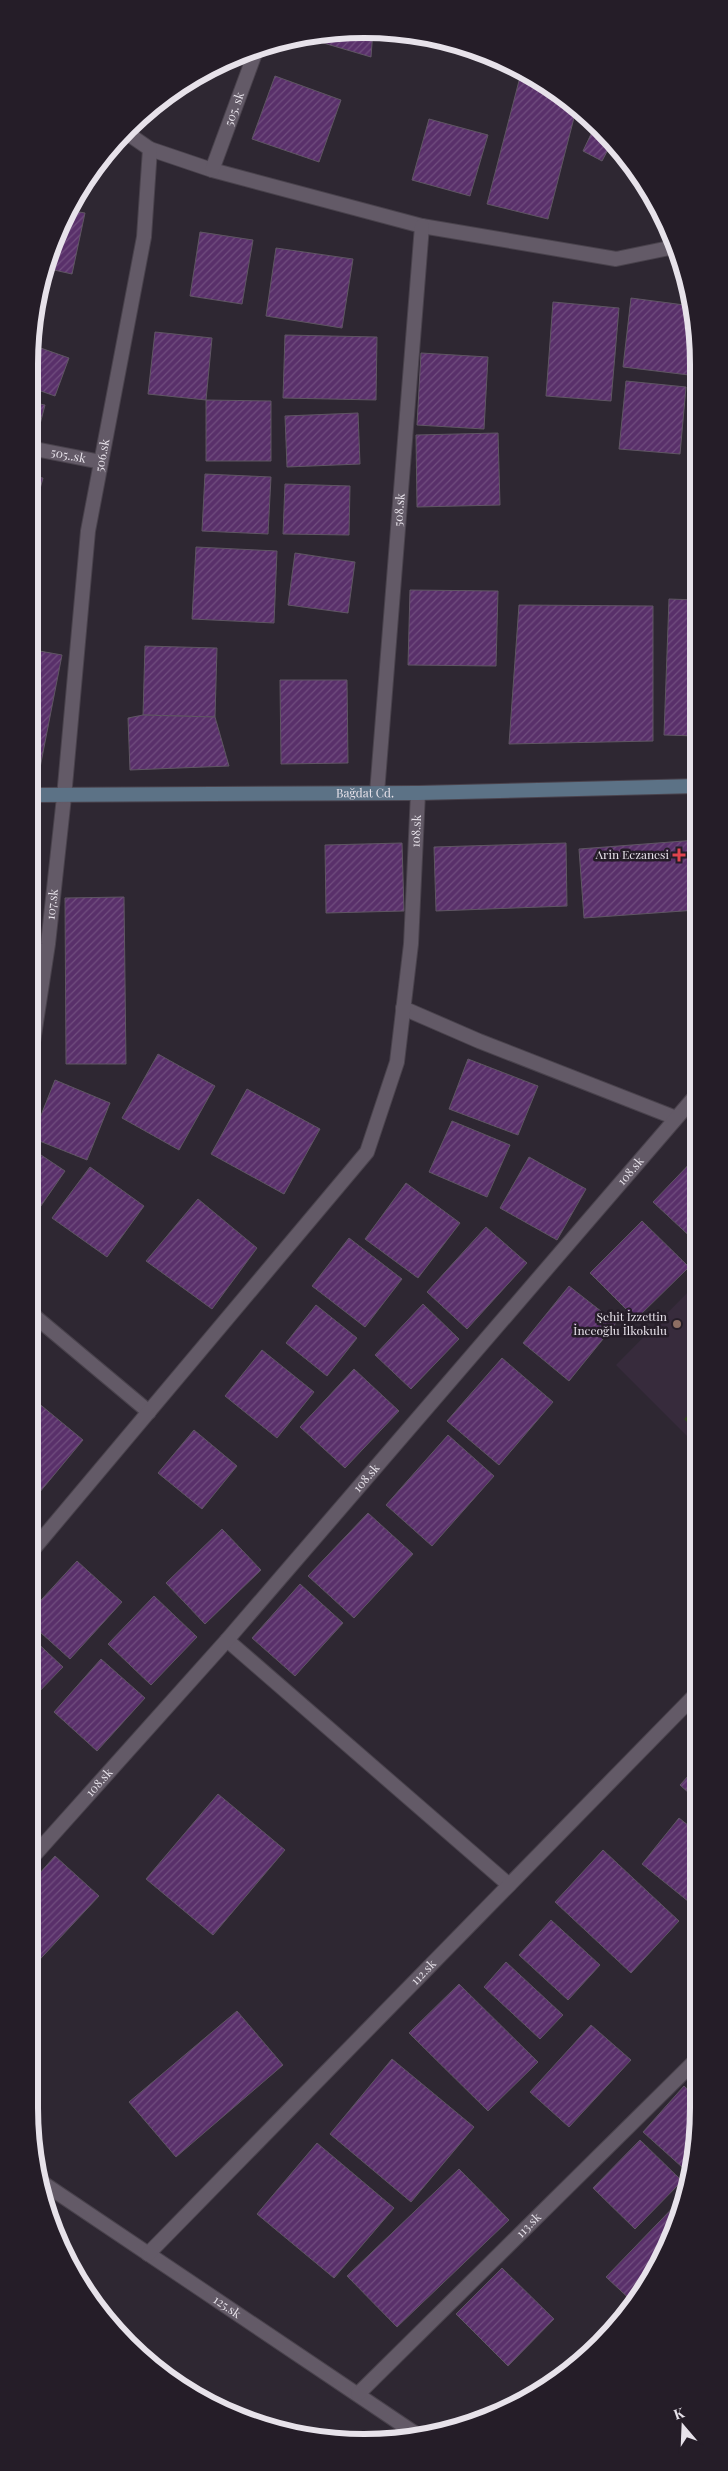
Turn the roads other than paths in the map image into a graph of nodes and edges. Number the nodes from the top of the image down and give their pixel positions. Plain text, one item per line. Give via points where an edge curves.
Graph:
1 (253, 57) edge
2 (131, 136) edge
3 (150, 149) junction
4 (212, 170) junction
5 (422, 226) junction
6 (669, 248) edge
7 (38, 450) edge
8 (101, 462) junction
9 (690, 786) edge
10 (377, 793) junction
11 (418, 793) junction
12 (38, 795) edge
13 (64, 797) junction
14 (38, 1008) edge
15 (403, 1008) junction
16 (690, 1103) edge
17 (676, 1118) junction
18 (38, 1319) edge
19 (149, 1412) junction
20 (38, 1544) edge
21 (227, 1640) junction
22 (690, 1700) edge
23 (38, 1851) edge
24 (509, 1885) junction
25 (690, 2066) edge
26 (48, 2186) edge
27 (148, 2254) junction
28 (358, 2394) junction
29 (411, 2430) edge

1 - 4 street, 505. sk
2 - 3 street
3 - 4 street
3 - 8 street, 506.sk via 144,236
4 - 5 street
5 - 6 street via 616,259
5 - 10 street, 508.sk
7 - 8 street, 505..sk
8 - 13 street, 506.sk via 88,531
9 - 11 main road, Bağdat Cd.
10 - 11 main road, Bağdat Cd.
10 - 13 main road, Bağdat Cd.
11 - 15 street, 108.sk via 411,944
12 - 13 main road, Bağdat Cd.
13 - 14 street, 107.sk
15 - 17 street
15 - 19 street, 108.sk via 397,1062 367,1152
16 - 17 street, 108.sk
17 - 21 street, 108.sk
18 - 19 street
19 - 20 street, 108.sk
21 - 23 street, 108.sk
21 - 24 street
22 - 24 street, 112.sk
24 - 27 street, 112.sk
25 - 28 street, 113.sk
26 - 27 street, 125.sk
27 - 28 street, 125.sk
28 - 29 street, 125.sk

